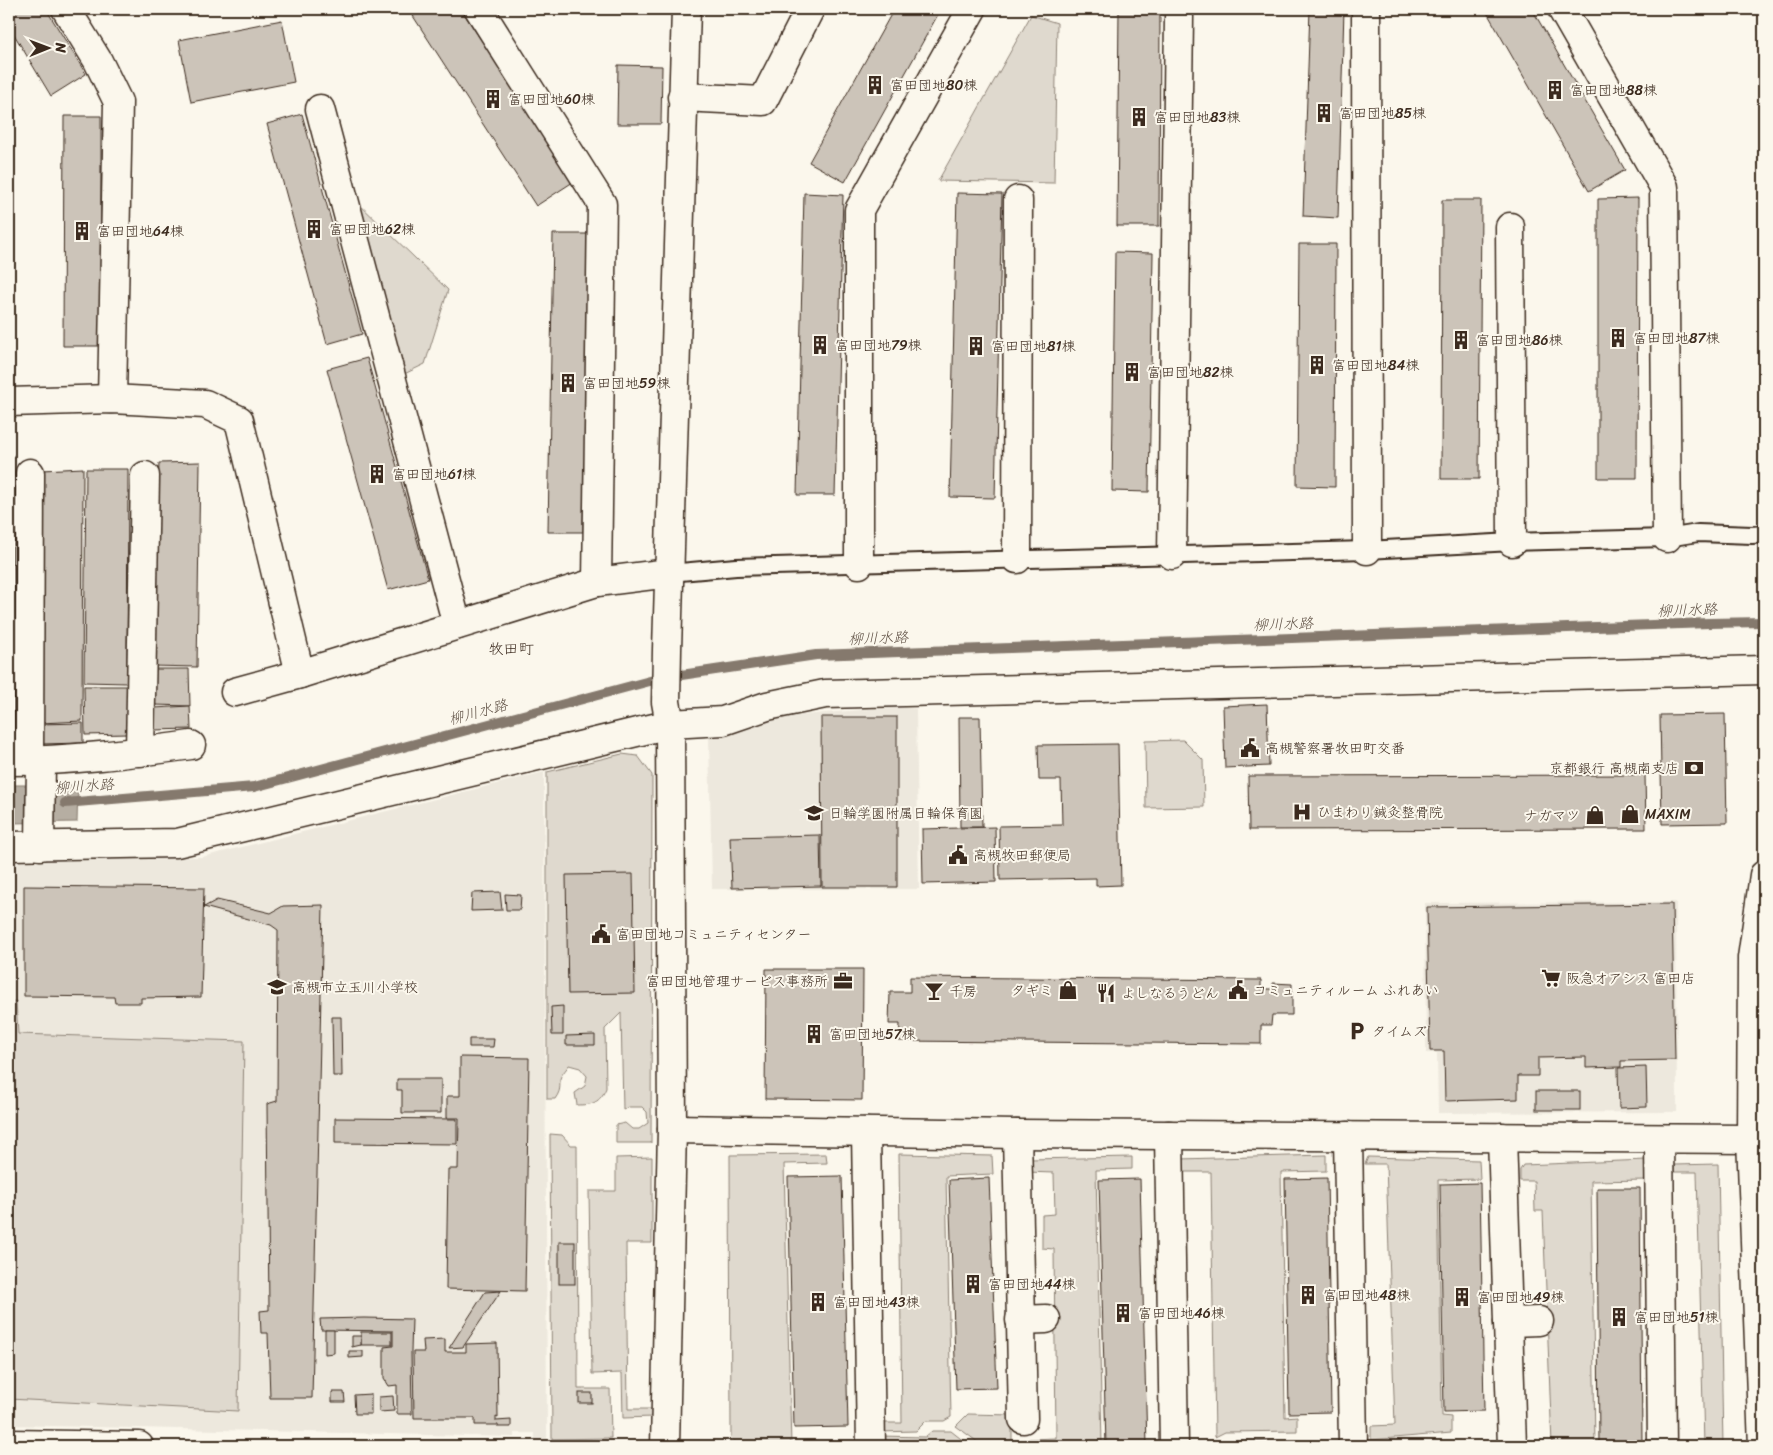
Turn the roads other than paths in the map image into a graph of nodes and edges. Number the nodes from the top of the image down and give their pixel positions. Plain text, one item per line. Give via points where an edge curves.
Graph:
1 (66, 9) edge
2 (479, 9) edge
3 (686, 9) edge
4 (810, 9) edge
5 (972, 9) edge
6 (1366, 9) edge
7 (1562, 9) edge
8 (1180, 16) dead end
9 (682, 96) junction
10 (320, 109) dead end
11 (1018, 200) dead end
12 (1510, 227) dead end
13 (112, 399) junction
14 (9, 402) edge
15 (30, 473) dead end
16 (145, 476) dead end
17 (1764, 534) edge
18 (1667, 538) junction
19 (1512, 542) junction
20 (1367, 550) junction
21 (1172, 555) junction
22 (1017, 559) junction
23 (859, 564) junction
24 (669, 573) junction
25 (597, 582) junction
26 (457, 626) junction
27 (1764, 670) edge
28 (300, 674) junction
29 (235, 692) dead end
30 (668, 713) junction
31 (191, 745) dead end
32 (140, 752) junction
33 (26, 761) edge
34 (9, 846) edge
35 (40, 846) junction
36 (1764, 875) edge
37 (672, 1128) junction
38 (866, 1132) junction
39 (1017, 1134) junction
40 (1169, 1135) junction
41 (1348, 1136) junction
42 (1502, 1137) junction
43 (1660, 1139) junction
44 (1752, 1139) junction
45 (1508, 1322) junction
46 (1539, 1322) dead end
47 (1023, 1420) dead end
48 (9, 1444) edge
49 (100, 1446) edge
50 (139, 1446) edge
51 (665, 1446) edge
52 (871, 1446) edge
53 (1174, 1446) edge
54 (1353, 1446) edge
55 (1512, 1446) edge
56 (1662, 1446) edge
57 (1763, 1446) edge

1 - 13 street via 98,61 118,102
2 - 25 street via 602,204
3 - 9 street
4 - 9 street via 763,101
5 - 23 street via 859,210
6 - 20 street
7 - 18 street via 1664,187
8 - 21 street
9 - 24 street
10 - 26 street
11 - 22 street
12 - 19 street
13 - 14 street
13 - 28 street via 205,404 239,420
15 - 33 street
16 - 32 street
17 - 18 lane via 1698,533
18 - 19 lane
19 - 20 lane
20 - 21 lane
21 - 22 lane
22 - 23 lane
23 - 24 lane via 736,567
24 - 25 street
24 - 30 street
25 - 26 street
26 - 28 street
27 - 30 street via 825,694 767,706 723,721
28 - 29 street
30 - 35 street via 177,843
30 - 37 street
31 - 32 street
32 - 33 street
33 - 35 street
34 - 35 street
36 - 44 street via 1752,958
37 - 38 street
37 - 51 street
38 - 39 street
38 - 52 street
39 - 40 street
39 - 47 street via 1033,1319
40 - 41 street
40 - 53 street
41 - 42 street
41 - 54 street
42 - 43 street
42 - 45 street
43 - 44 street
43 - 56 street
44 - 57 street
45 - 46 street
45 - 55 street
48 - 49 street
49 - 50 street

